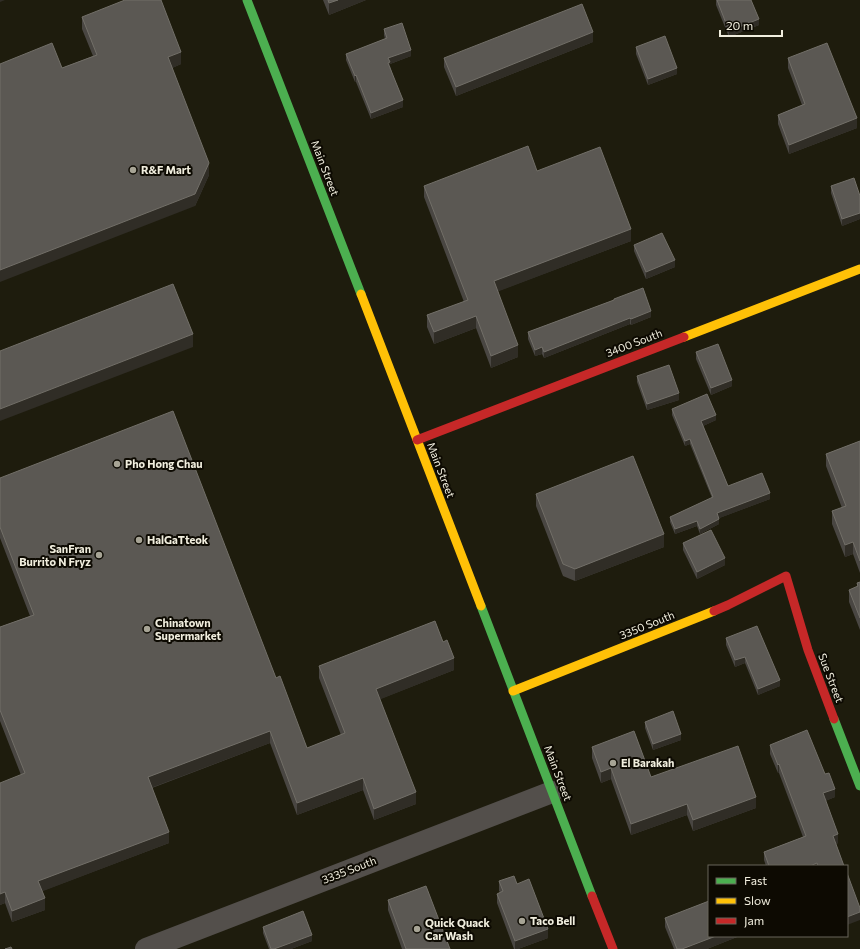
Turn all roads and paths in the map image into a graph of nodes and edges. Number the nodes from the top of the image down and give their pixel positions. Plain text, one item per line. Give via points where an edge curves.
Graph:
1 (248, 0) edge
2 (860, 269) edge
3 (417, 440) junction
4 (786, 576) joint
5 (514, 691) junction
6 (860, 786) edge
7 (552, 792) junction
8 (146, 949) edge
9 (613, 949) edge

1 - 3 street, Main Street
2 - 3 street, 3400 South
3 - 5 street, Main Street
4 - 5 street, 3350 South via 728,605
4 - 6 street, Sue Street via 808,650
5 - 7 street, Main Street
7 - 8 street, 3335 South
7 - 9 street, Main Street

